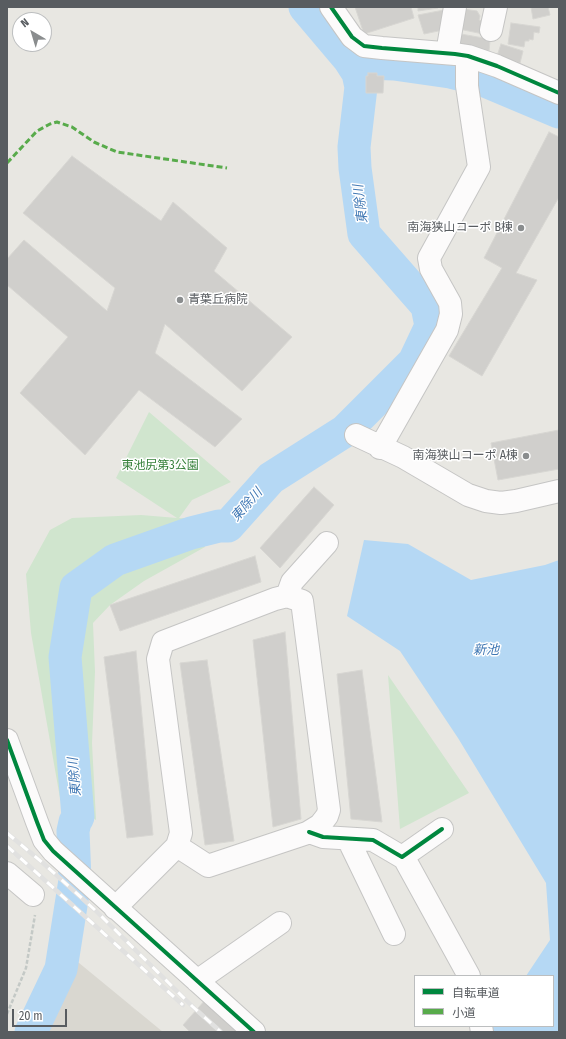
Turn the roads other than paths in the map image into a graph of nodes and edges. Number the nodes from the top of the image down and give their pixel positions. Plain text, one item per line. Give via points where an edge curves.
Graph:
1 (331, 7) edge
2 (455, 7) edge
3 (496, 7) edge
4 (492, 30) dead end
5 (446, 53) junction
6 (467, 59) junction
7 (559, 93) edge
8 (356, 435) dead end
9 (380, 448) junction
10 (559, 491) edge
11 (327, 543) dead end
12 (287, 596) junction
13 (7, 740) edge
14 (442, 830) dead end
15 (309, 832) junction
16 (348, 839) junction
17 (177, 846) junction
18 (403, 856) junction
19 (7, 873) edge
20 (34, 905) road end
21 (115, 908) junction
22 (280, 923) dead end
23 (394, 934) dead end
24 (468, 975) edge
25 (196, 981) junction
26 (254, 1032) edge

1 - 5 street via 352,37 364,46
2 - 5 street
3 - 4 street
5 - 6 street
6 - 7 street via 497,66
6 - 9 street via 479,167 429,258 450,303 451,314 447,330
8 - 9 street
9 - 10 street via 468,495 486,501 516,501
11 - 12 street via 292,582
12 - 15 street via 302,601 329,810 320,825
12 - 17 street via 163,642 158,659 181,833
13 - 21 street via 44,840
14 - 18 street
15 - 16 street via 323,837
15 - 17 street via 208,866
16 - 18 street via 373,840
16 - 23 street
17 - 21 street
18 - 24 street
19 - 20 street
21 - 25 street
22 - 25 street
25 - 26 street

